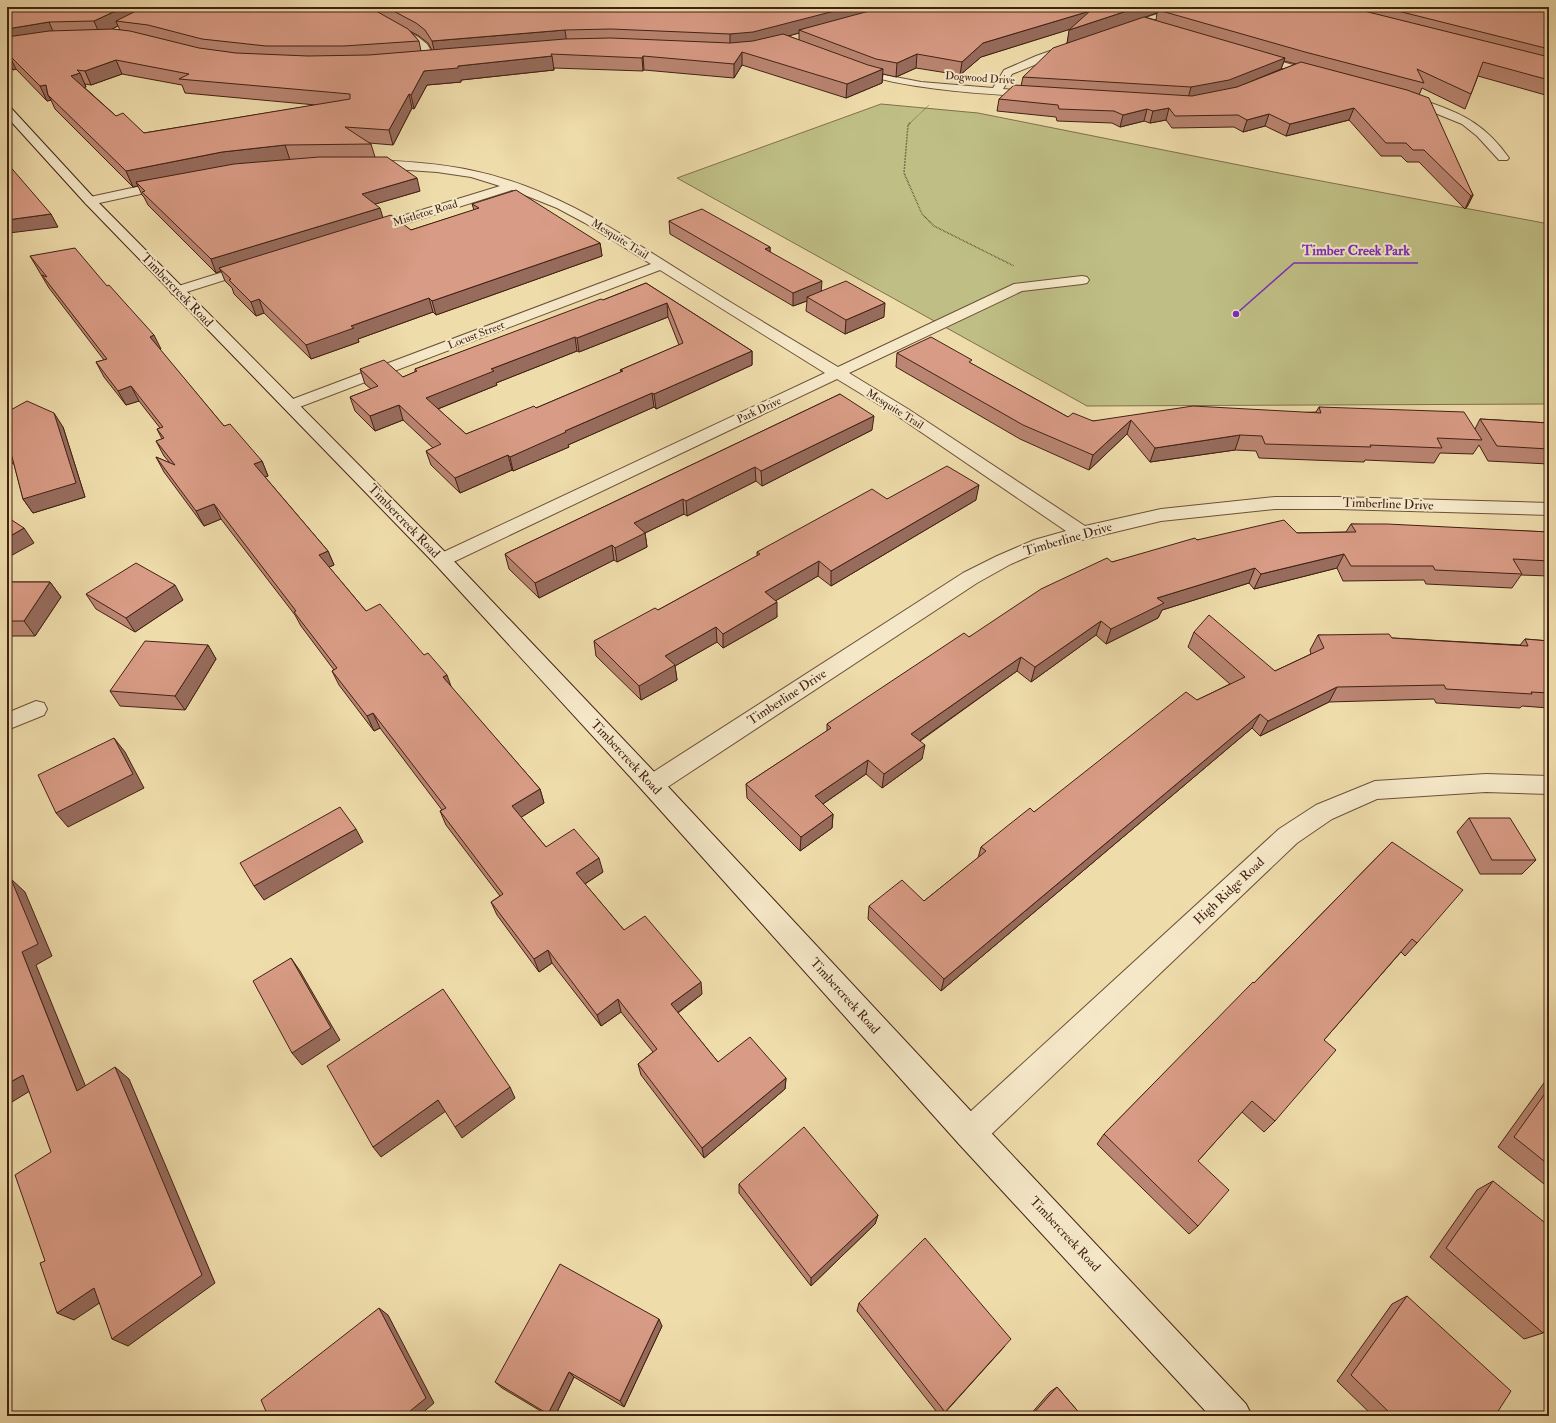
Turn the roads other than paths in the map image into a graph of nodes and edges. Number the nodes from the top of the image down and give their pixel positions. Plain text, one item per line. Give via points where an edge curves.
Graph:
1 (355, 7) edge
2 (1187, 7) edge
3 (1140, 23) junction
4 (1155, 27) edge
5 (1112, 33) edge
6 (1083, 43) edge
7 (1244, 54) edge
8 (431, 59) edge
9 (843, 65) edge
10 (1296, 69) junction
11 (1282, 75) edge
12 (1326, 77) edge
13 (996, 92) junction
14 (1048, 94) edge
15 (1400, 96) edge
16 (7, 110) edge
17 (1503, 158) dead end
18 (357, 164) edge
19 (185, 181) edge
20 (513, 186) junction
21 (90, 201) junction
22 (360, 233) edge
23 (261, 264) edge
24 (662, 265) junction
25 (1082, 280) dead end
26 (177, 291) junction
27 (836, 373) junction
28 (291, 405) junction
29 (1549, 509) edge
30 (1082, 533) junction
31 (442, 560) junction
32 (36, 709) dead end
33 (7, 722) edge
34 (652, 785) junction
35 (1549, 785) edge
36 (970, 1133) junction
37 (1234, 1416) edge

1 - 8 street via 415,39 424,46
2 - 3 street
3 - 4 street
3 - 5 street
6 - 13 street via 1008,72
7 - 10 street
9 - 13 street, Dogwood Drive via 872,76 924,87
10 - 11 street
10 - 12 street
13 - 14 street, Dogwood Drive
15 - 17 street via 1473,126
16 - 21 street, Timbercreek Road
18 - 20 street, Mesquite Trail via 437,168 473,174
19 - 21 street
20 - 22 street, Mistletoe Road
20 - 24 street, Mesquite Trail via 561,204
21 - 26 street, Timbercreek Road
23 - 26 street
24 - 27 street, Mesquite Trail
24 - 28 street, Locust Street
25 - 27 street, Park Drive via 1019,287
26 - 28 street, Timbercreek Road
27 - 30 street, Mesquite Trail via 902,412
27 - 31 street, Park Drive
28 - 31 street, Timbercreek Road
29 - 30 street, Timberline Drive via 1276,503 1161,515
30 - 34 street, Timberline Drive via 1041,544 970,578
31 - 34 street, Timbercreek Road
32 - 33 street
34 - 36 street, Timbercreek Road
35 - 36 street, High Ridge Road via 1486,784 1375,790 1324,812 1288,836
36 - 37 street, Timbercreek Road

